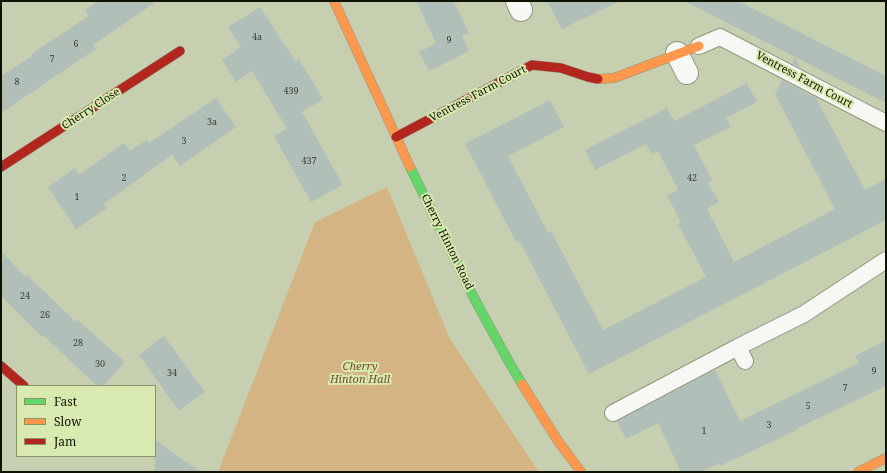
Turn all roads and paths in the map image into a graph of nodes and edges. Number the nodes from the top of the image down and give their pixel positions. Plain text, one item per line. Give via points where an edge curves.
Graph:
1 (334, 1) edge
2 (699, 46) joint
3 (180, 51) dead end
4 (677, 53) junction
5 (687, 73) dead end
6 (886, 123) edge
7 (396, 137) junction
8 (1, 167) edge
9 (886, 260) edge
10 (1, 366) edge
11 (23, 385) edge
12 (613, 413) dead end
13 (886, 458) edge
14 (581, 472) edge
15 (858, 472) edge

1 - 7 street, Cherry Hinton Road
2 - 4 street, Ventress Farm Court
2 - 6 lane, Ventress Farm Court via 720,37
3 - 8 street, Cherry Close
4 - 5 street
4 - 7 street, Ventress Farm Court via 614,78 594,78 561,68 532,65
7 - 14 street, Cherry Hinton Road via 475,300 509,362 558,441
9 - 12 lane via 741,354
10 - 11 street
13 - 15 street

